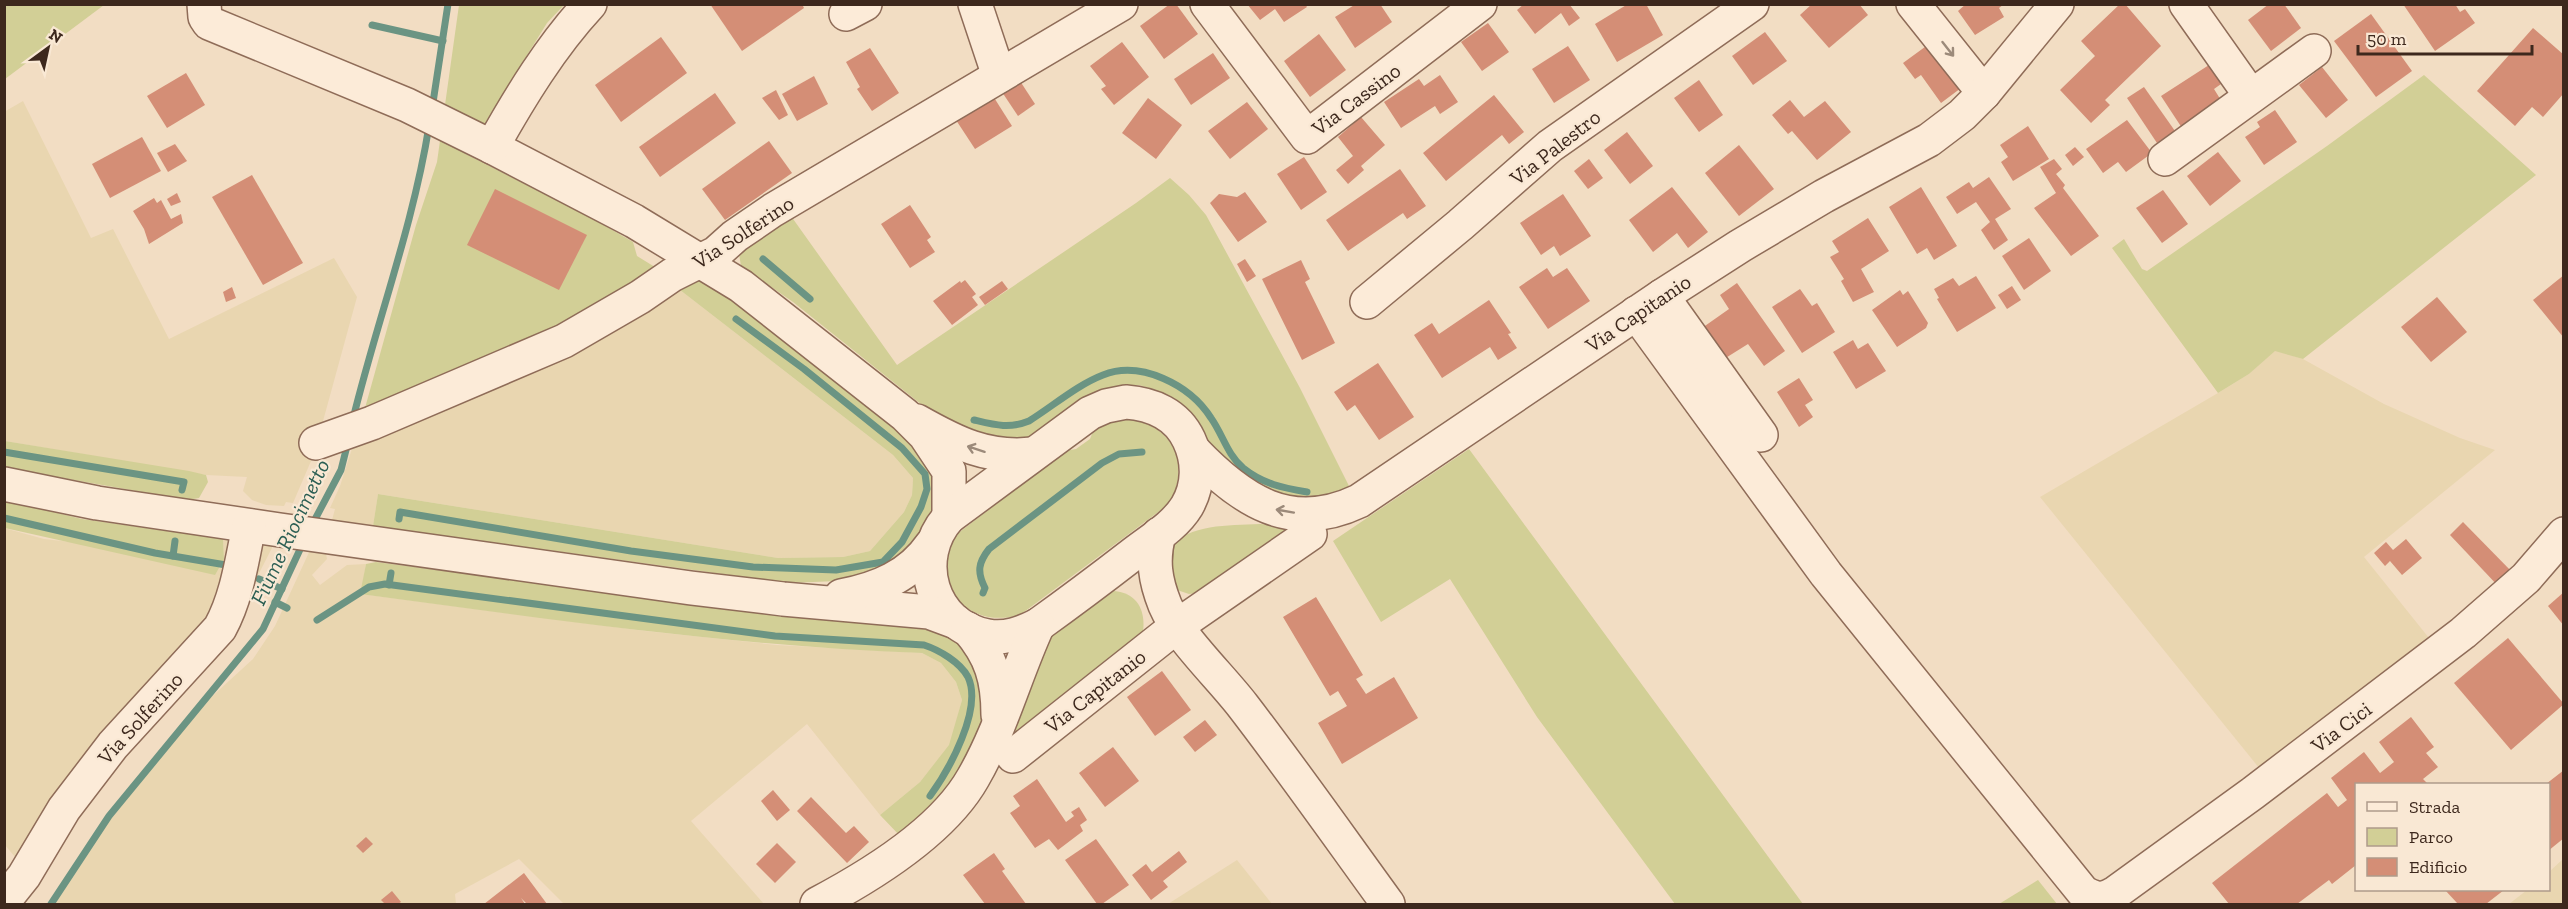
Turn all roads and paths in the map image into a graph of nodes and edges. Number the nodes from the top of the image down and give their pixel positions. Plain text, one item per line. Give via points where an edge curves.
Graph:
1 (590, 4) edge
2 (975, 4) edge
3 (1122, 4) edge
4 (1207, 4) edge
5 (1480, 4) edge
6 (1752, 4) edge
7 (1913, 4) edge
8 (2186, 4) edge
9 (2045, 10) edge
10 (214, 17) edge
11 (2314, 51) dead end
12 (999, 76) junction
13 (1984, 93) junction
14 (2252, 96) junction
15 (492, 147) junction
16 (2164, 159) dead end
17 (703, 261) junction
18 (1367, 302) dead end
19 (1649, 305) junction
20 (905, 414) junction
21 (1761, 435) dead end
22 (316, 443) dead end
23 (1194, 451) junction
24 (1033, 454) junction
25 (4, 484) edge
26 (949, 517) junction
27 (264, 528) junction
28 (1159, 534) junction
29 (1310, 534) dead end
30 (2564, 534) edge
31 (932, 544) junction
32 (1100, 580) junction
33 (813, 601) junction
34 (1171, 616) junction
35 (1038, 625) junction
36 (962, 626) junction
37 (998, 722) junction
38 (1013, 756) dead end
39 (4, 901) edge
40 (817, 904) edge
41 (1388, 904) edge

1 - 15 street via 550,53
2 - 12 street
3 - 12 street, Via Solferino
4 - 5 street, Via Cassino via 1307,137
6 - 18 street, Via Palestro via 1550,146
7 -> 13 street
8 - 14 street
9 - 13 street, Via Capitanio
10 - 15 street
11 - 14 street
12 - 17 street, Via Solferino via 773,210
13 - 19 street, Via Capitanio via 1929,140 1824,196
14 - 16 street
15 - 17 street
17 - 20 street via 774,310
17 - 22 street, Via Solferino via 672,275 564,340
19 - 21 street
19 -> 23 street, Via Capitanio via 1342,509 1306,514 1270,508 1239,493
19 - 30 street, Via Cici via 1832,582 2091,898 2111,896 2432,659 2526,578
24 -> 20 street via 1004,456 977,450
20 - 26 street via 949,471
23 - 24 street, Via Capitanio via 1170,416 1143,404 1126,402 1090,413
23 - 28 street via 1197,465 1193,493 1186,508
24 - 26 street, Via Capitanio
25 - 27 street via 97,503
26 - 31 street
27 - 33 street via 691,588
27 - 39 street, Via Solferino via 238,579 220,628 113,745
28 - 32 street
28 - 34 street via 1154,556
29 - 34 street, Via Capitanio
31 - 33 street via 921,560 892,580
31 - 36 street via 932,589 945,611
32 - 34 street via 1135,584
32 - 35 street
33 - 36 street via 928,612
34 - 38 street, Via Capitanio
34 - 41 street via 1244,706
35 - 36 street via 1007,636 988,636
35 - 37 street
36 - 37 street via 982,646 996,678
37 - 40 street via 972,780 949,809 907,847

